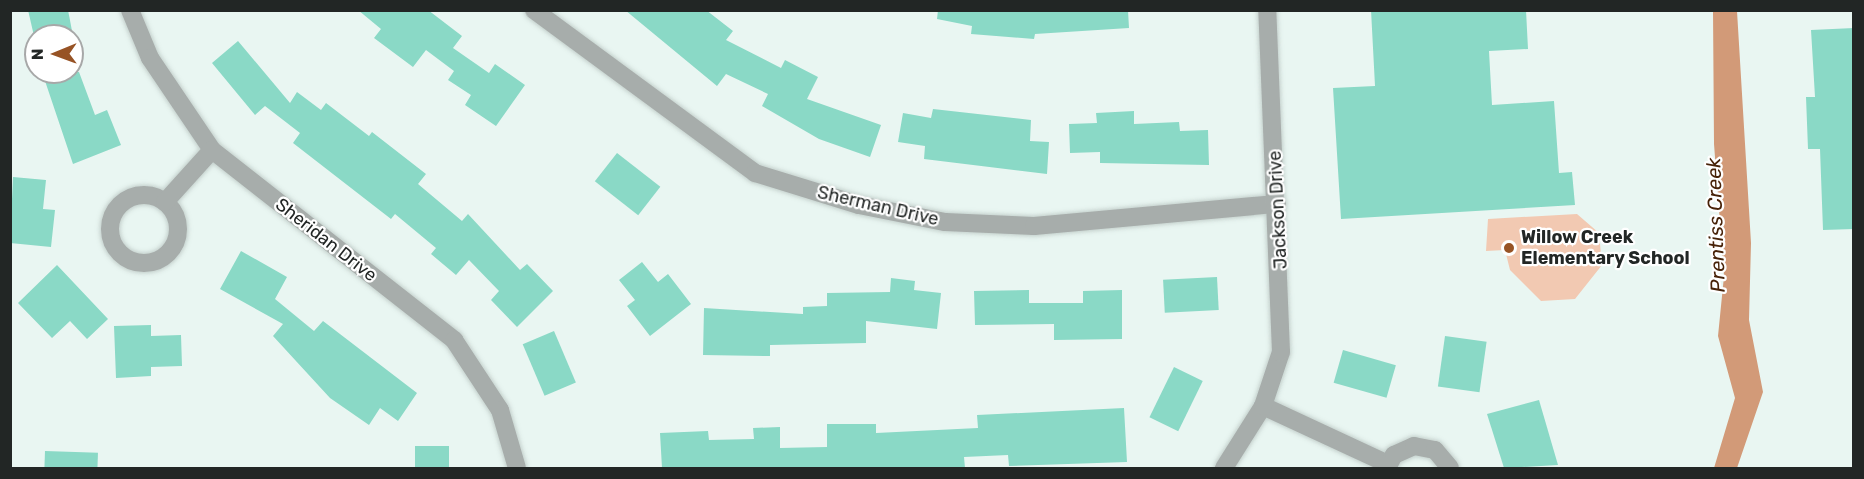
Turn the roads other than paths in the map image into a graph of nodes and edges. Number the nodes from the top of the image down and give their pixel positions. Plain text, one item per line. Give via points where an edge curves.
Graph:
1 (130, 10) edge
2 (534, 10) edge
3 (1267, 10) edge
4 (212, 150) junction
5 (165, 202) dead end
6 (1277, 204) junction
7 (1263, 406) junction
8 (1387, 466) edge
9 (517, 468) edge
10 (1224, 468) edge
11 (1450, 468) edge

1 - 4 street, Sheridan Drive via 150,58
2 - 6 street, Sherman Drive via 755,173 859,205 945,222 1034,226
3 - 6 street, Jackson Drive
4 - 5 street
4 - 9 street, Sheridan Drive via 454,340 500,410
6 - 7 street, Jackson Drive via 1284,319 1281,352
7 - 8 street
7 - 10 street, Jackson Drive
8 - 11 street via 1414,446 1435,450

